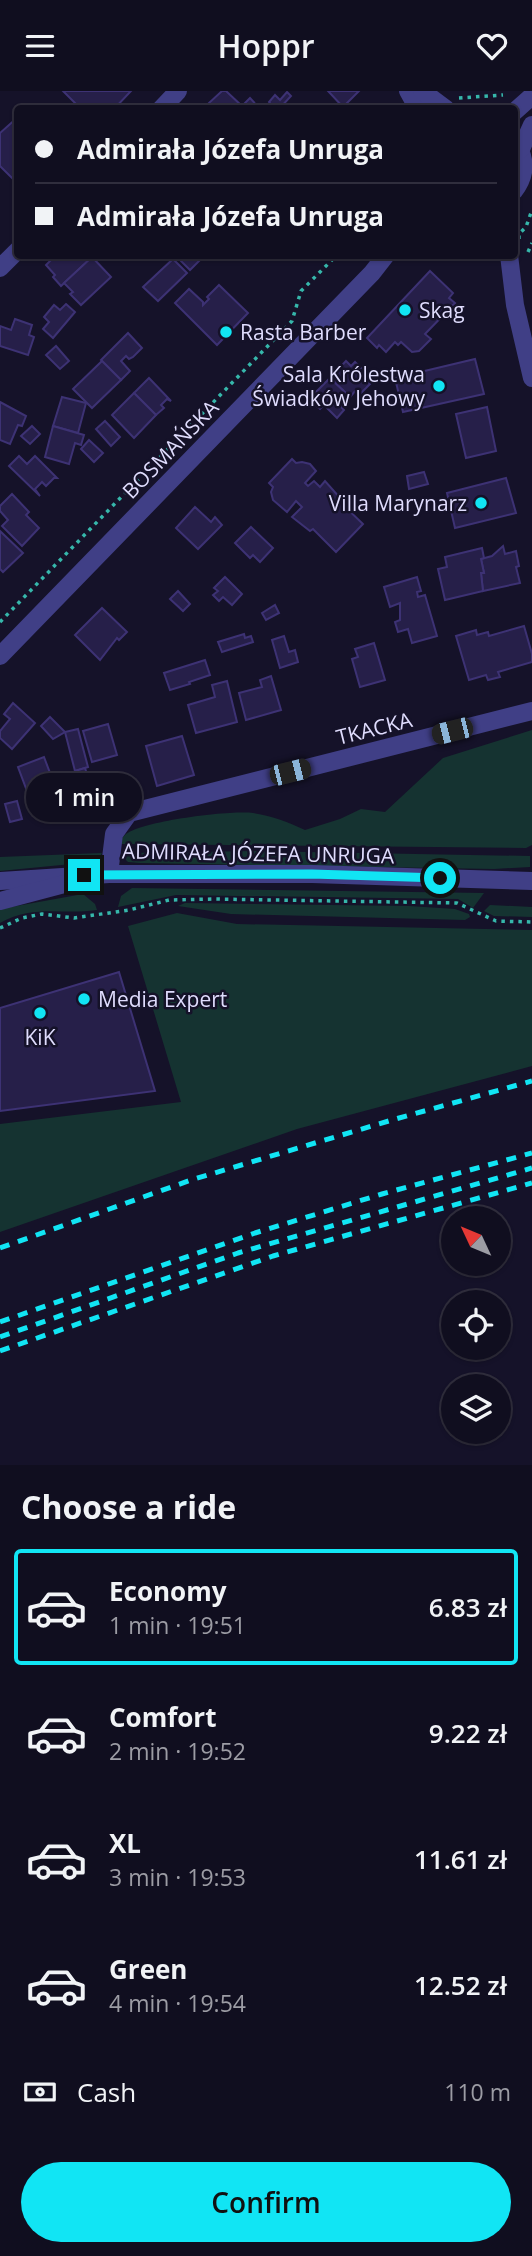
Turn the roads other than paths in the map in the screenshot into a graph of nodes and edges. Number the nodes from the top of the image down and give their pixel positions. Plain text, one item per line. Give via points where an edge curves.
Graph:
1 (178, 91) edge
2 (422, 91) edge
3 (532, 96) edge
4 (450, 104) edge
5 (165, 105) edge
6 (513, 105) edge
7 (532, 125) edge
8 (518, 144) edge
9 (518, 185) edge
10 (14, 254) edge
11 (383, 259) edge
12 (390, 259) edge
13 (501, 259) edge
14 (509, 259) edge
15 (0, 268) edge
16 (372, 273) junction
17 (511, 281) junction
18 (532, 378) edge
19 (0, 656) edge
20 (532, 711) edge
21 (109, 874) junction
22 (0, 881) edge
23 (532, 881) edge
24 (0, 901) edge

1 - 5 street
2 - 4 street
3 - 6 street
7 - 8 street
8 - 9 street via 525,163
10 - 15 street
11 - 16 street, BOSMAŃSKA
12 - 16 street, BOSMAŃSKA
13 - 17 street
14 - 17 street
16 - 19 street, BOSMAŃSKA
17 - 18 street
20 - 21 street, TKACKA via 129,813 114,834
21 - 22 street, ADMIRAŁA JÓZEFA UNRUGA
21 - 23 street, ADMIRAŁA JÓZEFA UNRUGA
21 - 24 street, ADMIRAŁA JÓZEFA UNRUGA

